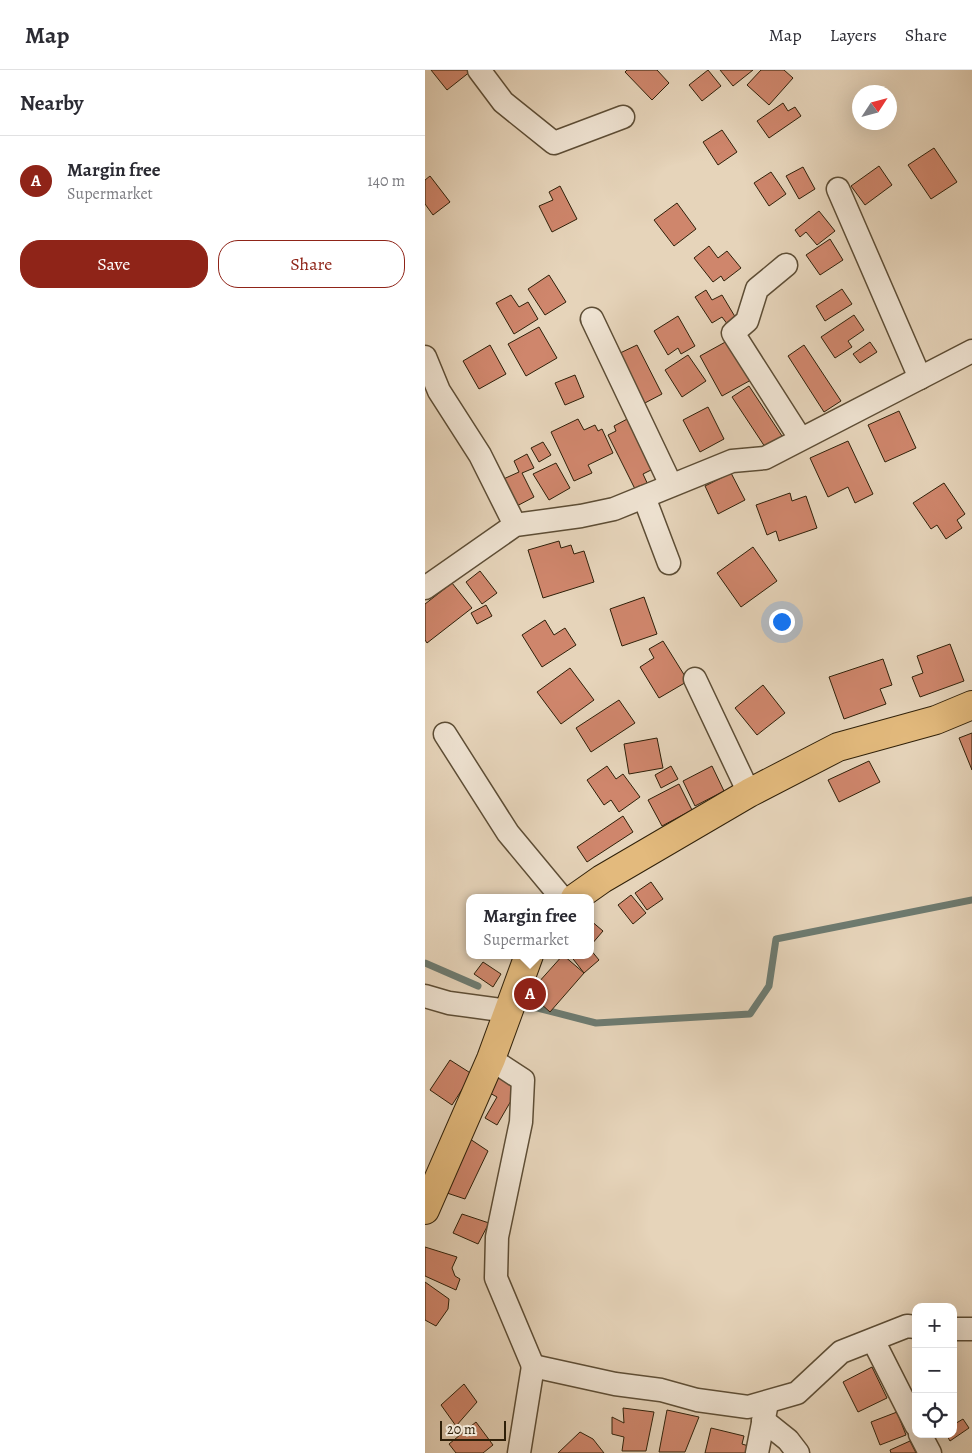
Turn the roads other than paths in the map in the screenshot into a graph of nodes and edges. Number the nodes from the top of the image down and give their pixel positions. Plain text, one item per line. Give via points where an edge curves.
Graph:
1 (479, 70) edge
2 (623, 117) dead end
3 (838, 189) dead end
4 (786, 266) dead end
5 (592, 319) dead end
6 (972, 351) edge
7 (425, 357) edge
8 (920, 378) junction
9 (800, 438) junction
10 (671, 485) junction
11 (643, 497) junction
12 (515, 525) junction
13 (669, 563) dead end
14 (425, 588) edge
15 (695, 679) dead end
16 (972, 705) edge
17 (445, 734) dead end
18 (749, 792) junction
19 (559, 894) edge
20 (581, 894) edge
21 (528, 959) edge
22 (425, 996) edge
23 (508, 1011) junction
24 (491, 1059) junction
25 (425, 1210) edge
26 (912, 1327) edge
27 (957, 1329) edge
28 (972, 1329) edge
29 (873, 1340) junction
30 (533, 1366) junction
31 (765, 1412) junction
32 (912, 1417) edge
33 (923, 1438) edge
34 (519, 1453) edge
35 (757, 1453) edge
36 (798, 1453) edge
37 (930, 1453) edge

1 - 2 street via 503,102 554,144
3 - 8 street
4 - 9 street via 757,289 747,321 733,333
5 - 10 street
6 - 8 street
7 - 12 street via 439,391 480,455
8 - 9 street
9 - 10 street via 765,458 732,461
10 - 11 street
11 - 12 street via 614,509
11 - 13 street
12 - 14 street
15 - 18 street
16 - 18 main road via 936,720 838,747
17 - 19 street via 508,833
18 - 20 main road
21 - 23 main road
22 - 23 street via 449,1003
23 - 24 main road
24 - 25 main road
24 - 30 street via 523,1080 521,1122 497,1237 495,1278
26 - 29 street
27 - 28 street
29 - 31 street via 841,1352 797,1394
29 - 32 street
30 - 31 street
30 - 34 street
31 - 35 street
31 - 36 street
33 - 37 street

